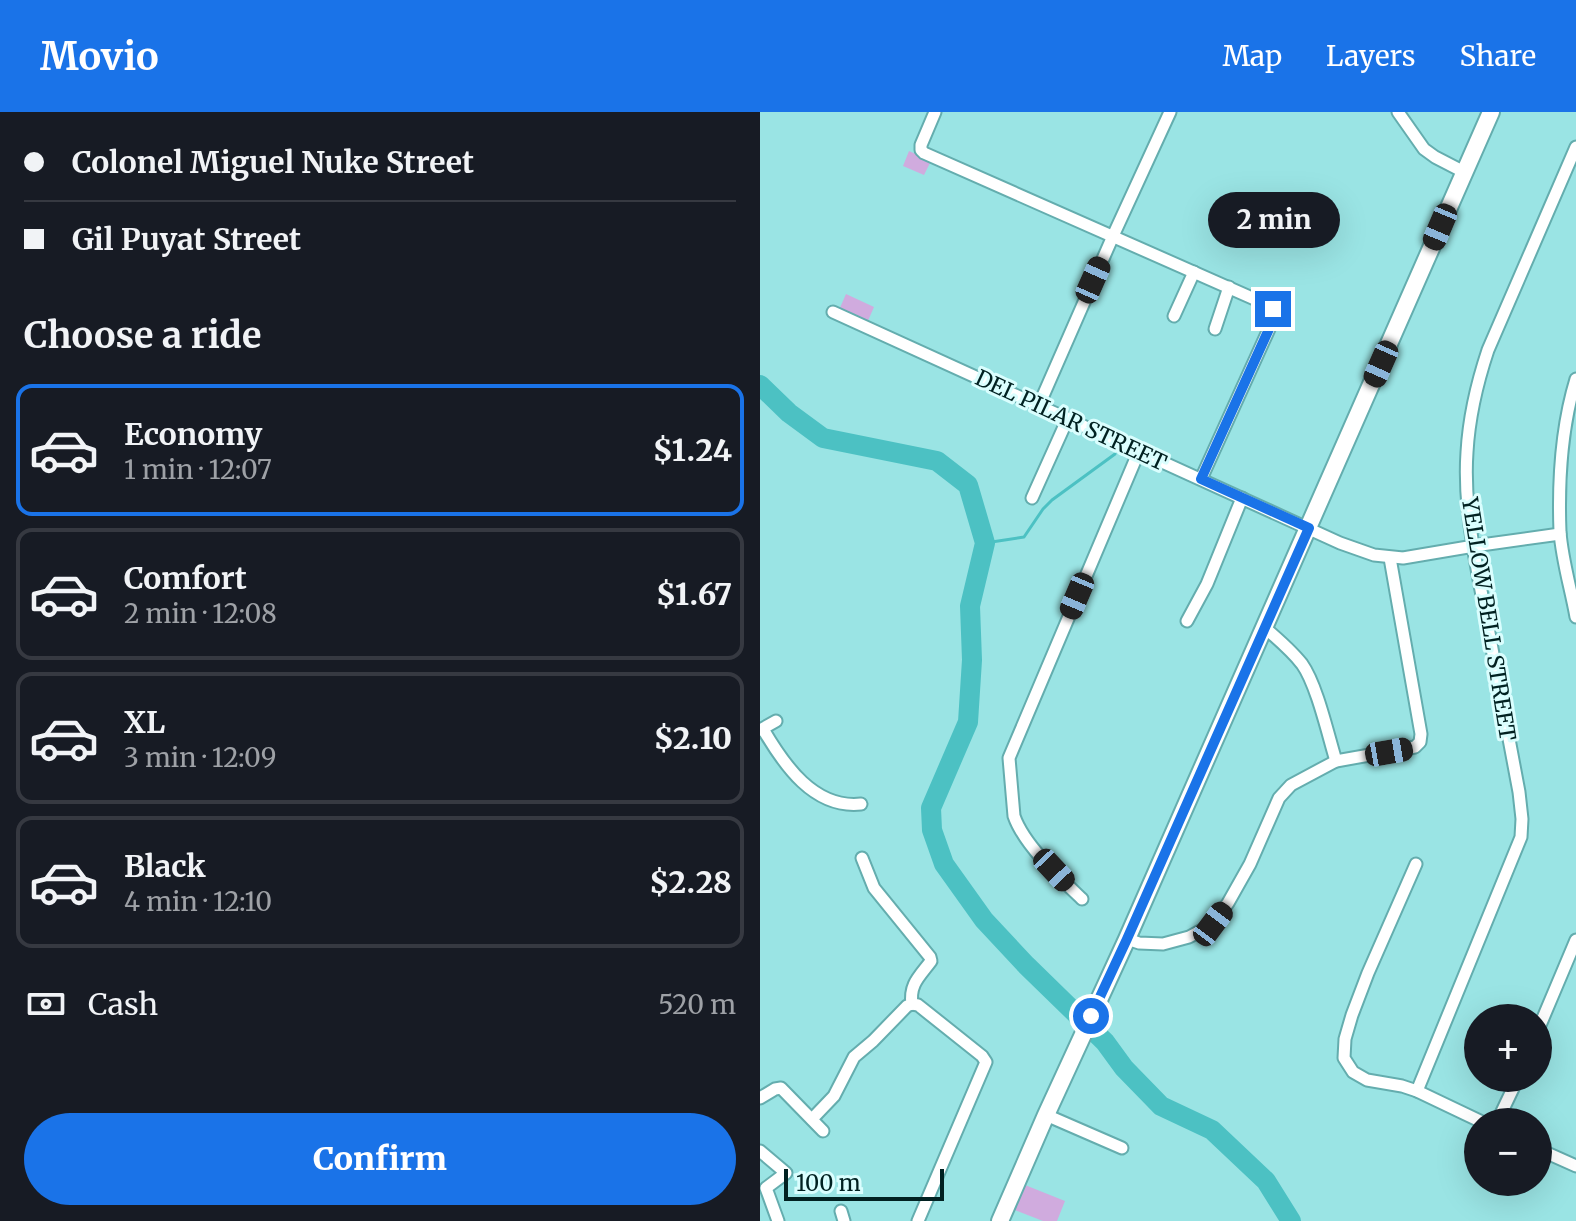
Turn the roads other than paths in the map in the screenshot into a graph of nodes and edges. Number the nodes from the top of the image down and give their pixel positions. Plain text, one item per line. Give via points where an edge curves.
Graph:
1 (935, 112) edge
2 (1170, 112) edge
3 (1398, 112) edge
4 (1491, 112) edge
5 (1576, 147) edge
6 (1464, 172) junction
7 (1113, 236) junction
8 (1194, 272) junction
9 (1229, 287) junction
10 (833, 312) dead end
11 (1174, 316) dead end
12 (1215, 329) dead end
13 (1576, 379) edge
14 (1039, 405) junction
15 (1068, 418) junction
16 (1139, 451) junction
17 (1201, 479) junction
18 (1032, 498) dead end
19 (1242, 498) junction
20 (1309, 528) junction
21 (1560, 534) junction
22 (1474, 546) junction
23 (1390, 558) junction
24 (1576, 617) edge
25 (1187, 621) dead end
26 (1265, 628) junction
27 (776, 721) dead end
28 (762, 730) edge
29 (1336, 761) junction
30 (861, 804) dead end
31 (862, 858) dead end
32 (1416, 864) dead end
33 (1082, 899) dead end
34 (1127, 939) junction
35 (1576, 940) edge
36 (912, 1004) junction
37 (1549, 1004) edge
38 (1417, 1091) junction
39 (760, 1098) edge
40 (1464, 1113) edge
41 (1046, 1115) junction
42 (812, 1119) junction
43 (823, 1131) dead end
44 (1122, 1148) dead end
45 (760, 1151) edge
46 (1552, 1155) edge
47 (1576, 1166) edge
48 (778, 1221) edge
49 (918, 1221) edge
50 (1000, 1221) edge

1 - 7 street via 924,153
2 - 7 street
3 - 6 street via 1424,149
4 - 6 street
5 - 22 street, YELLOW BELL STREET via 1479,376 1467,453
6 - 20 street
7 - 8 street
7 - 14 street
8 - 9 street
8 - 11 street
9 - 12 street
9 - 17 street via 1268,305 1274,318
10 - 14 street, DEL PILAR STREET
13 - 21 street via 1561,449
14 - 15 street, DEL PILAR STREET
15 - 16 street, DEL PILAR STREET
15 - 18 street
16 - 17 street, DEL PILAR STREET
16 - 33 street via 1009,758 1017,824
17 - 19 street, DEL PILAR STREET
19 - 20 street, DEL PILAR STREET
19 - 25 street
20 - 23 street, DEL PILAR STREET
20 - 26 street
21 - 22 street
21 - 24 street
22 - 23 street
22 - 38 street, YELLOW BELL STREET via 1519,792 1521,837
23 - 29 street via 1420,742
26 - 29 street via 1304,666
26 - 34 street
27 - 28 street
28 - 30 street via 790,769 822,798
29 - 34 street via 1291,785 1279,798 1250,864 1213,924 1163,944
31 - 36 street via 874,888 930,957 910,993
32 - 38 street via 1352,1015 1344,1058 1367,1080
34 - 41 street
35 - 37 street
36 - 42 street via 856,1054 834,1096
36 - 49 street via 986,1062
38 - 40 street
39 - 42 street via 780,1088
41 - 44 street
41 - 50 street
42 - 43 street
45 - 48 street via 786,1173 766,1188
46 - 47 street

